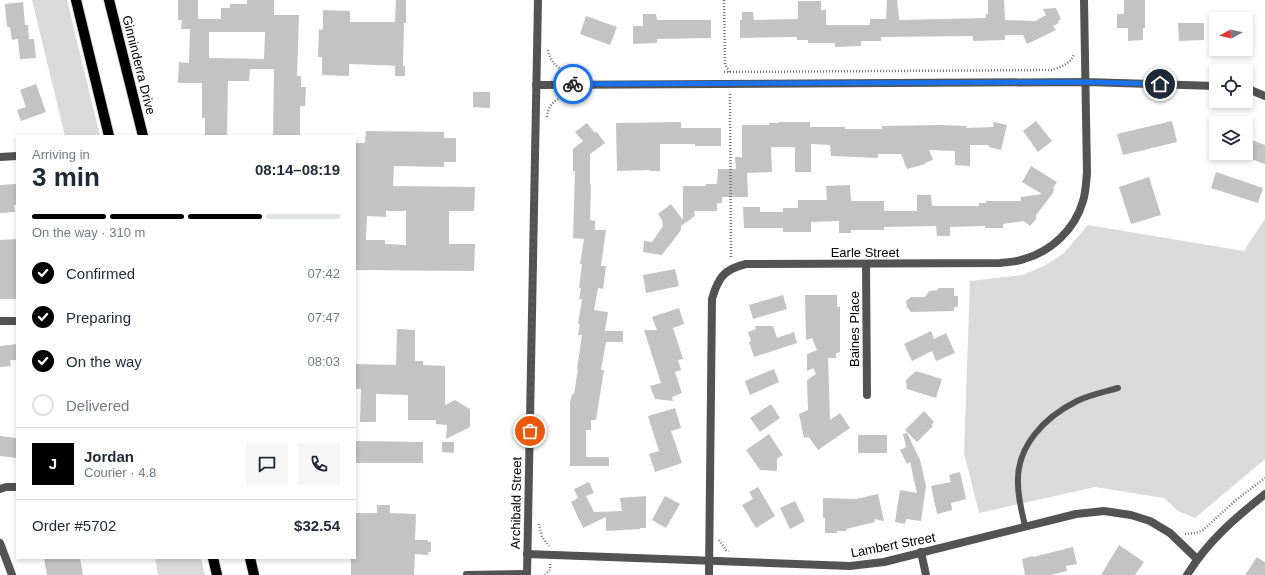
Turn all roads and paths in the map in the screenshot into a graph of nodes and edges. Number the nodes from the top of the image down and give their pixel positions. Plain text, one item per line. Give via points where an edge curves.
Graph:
1 (76, 0) edge
2 (109, 0) edge
3 (538, 0) edge
4 (724, 0) edge
5 (1084, 0) edge
6 (548, 43) dead end
7 (1076, 50) dead end
8 (730, 72) junction
9 (1086, 82) junction
10 (568, 84) junction
11 (730, 84) junction
12 (536, 85) junction
13 (1209, 86) edge
14 (1253, 91) edge
15 (1265, 96) edge
16 (547, 121) dead end
17 (109, 135) edge
18 (143, 135) edge
19 (16, 156) edge
20 (0, 157) edge
21 (731, 258) dead end
22 (866, 264) junction
23 (0, 321) edge
24 (16, 321) edge
25 (1118, 388) dead end
26 (867, 395) dead end
27 (1265, 478) edge
28 (16, 487) edge
29 (0, 489) edge
30 (1265, 494) edge
31 (539, 522) dead end
32 (1025, 526) junction
33 (1180, 533) dead end
34 (709, 536) junction
35 (0, 543) edge
36 (731, 552) dead end
37 (921, 552) junction
38 (527, 554) junction
39 (550, 555) junction
40 (3, 556) edge
41 (213, 559) edge
42 (250, 559) edge
43 (1197, 559) junction
44 (709, 561) junction
45 (466, 574) edge
46 (527, 574) edge
47 (12, 575) edge
48 (217, 575) edge
49 (254, 575) edge
50 (546, 575) edge
51 (709, 575) edge
52 (926, 575) edge
53 (1187, 575) edge

1 - 17 main road
2 - 18 main road, Ginninderra Drive
3 - 12 street, Archibald Street
4 - 8 path via 725,64
5 - 9 street, Earle Street
6 - 10 path via 549,56 553,63 568,72
7 - 8 path via 1068,63 1052,70
8 - 11 path
9 - 11 street
9 - 13 street
9 - 22 street, Earle Street via 1087,173 1083,201 1073,223 1061,238 1042,252 1023,260 1008,262
10 - 11 street
10 - 12 street
10 - 16 path via 568,95 553,102 547,113
11 - 21 path
12 - 38 street, Archibald Street
14 - 15 street
19 - 20 street
22 - 26 street, Baines Place
22 - 34 street, Earle Street via 746,264 734,267 716,284 712,299
23 - 24 street
25 - 32 lane via 1078,401 1054,414 1026,446 1020,462 1017,483
27 - 33 path via 1203,530 1196,534
28 - 29 street
30 - 43 street via 1219,533
31 - 39 path via 542,536 549,544
32 - 37 street, Lambert Street
32 - 43 street, Lambert Street via 1076,514 1104,511 1131,515 1150,521 1170,532
34 - 36 path via 719,539 726,550
34 - 44 street, Earle Street
35 - 40 street
37 - 44 street, Lambert Street via 884,562 850,566
37 - 52 street
38 - 39 street, Lambert Street
38 - 46 street, Archibald Street
39 - 44 street, Lambert Street
39 - 50 path via 550,570
40 - 47 street
41 - 48 main road
42 - 49 main road
43 - 53 street
44 - 51 street, Earle Street
45 - 46 lane

